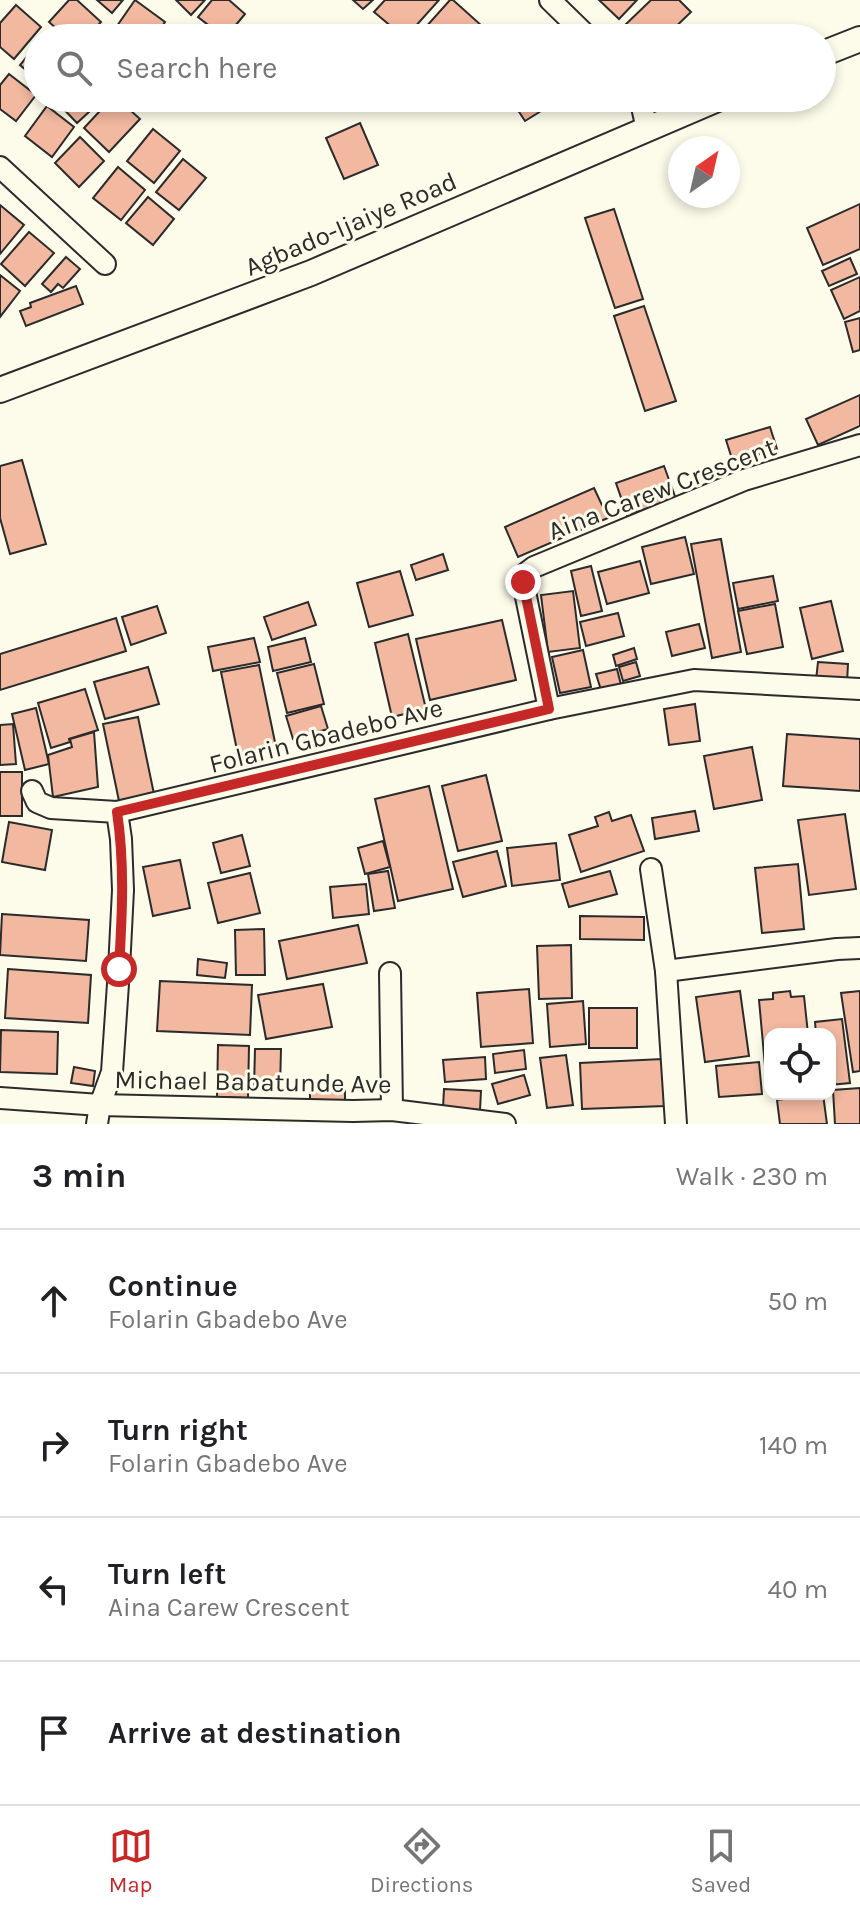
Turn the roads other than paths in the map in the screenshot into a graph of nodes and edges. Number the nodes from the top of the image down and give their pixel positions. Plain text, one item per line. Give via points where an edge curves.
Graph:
1 (550, 0) edge
2 (575, 24) edge
3 (860, 39) edge
4 (836, 48) edge
5 (643, 112) edge
6 (687, 112) edge
7 (647, 129) junction
8 (0, 167) edge
9 (105, 264) dead end
10 (0, 390) edge
11 (860, 445) edge
12 (860, 689) edge
13 (549, 709) junction
14 (32, 791) dead end
15 (117, 812) junction
16 (651, 869) dead end
17 (860, 948) edge
18 (666, 971) junction
19 (390, 973) dead end
20 (0, 1098) edge
21 (392, 1110) junction
22 (98, 1115) edge
23 (352, 1117) edge
24 (505, 1124) edge
25 (676, 1124) edge

1 - 2 street
3 - 4 street
5 - 7 street
6 - 7 street, Agbado-Ijaiye Road
7 - 10 street, Agbado-Ijaiye Road via 311,273
8 - 9 street
11 - 13 street, Aina Carew Crescent via 744,480 526,573 523,582
12 - 13 street, Folarin Gbadebo Ave via 694,680
13 - 15 street, Folarin Gbadebo Ave
14 - 15 street, Folarin Gbadebo Ave via 37,802 51,808
15 - 22 street via 123,890 118,984 112,1072
16 - 18 street
17 - 18 street
18 - 25 street
19 - 21 street
20 - 22 street, Michael Babatunde Ave
21 - 23 street, Michael Babatunde Ave
21 - 24 street, Michael Babatunde Ave
22 - 23 street, Michael Babatunde Ave

